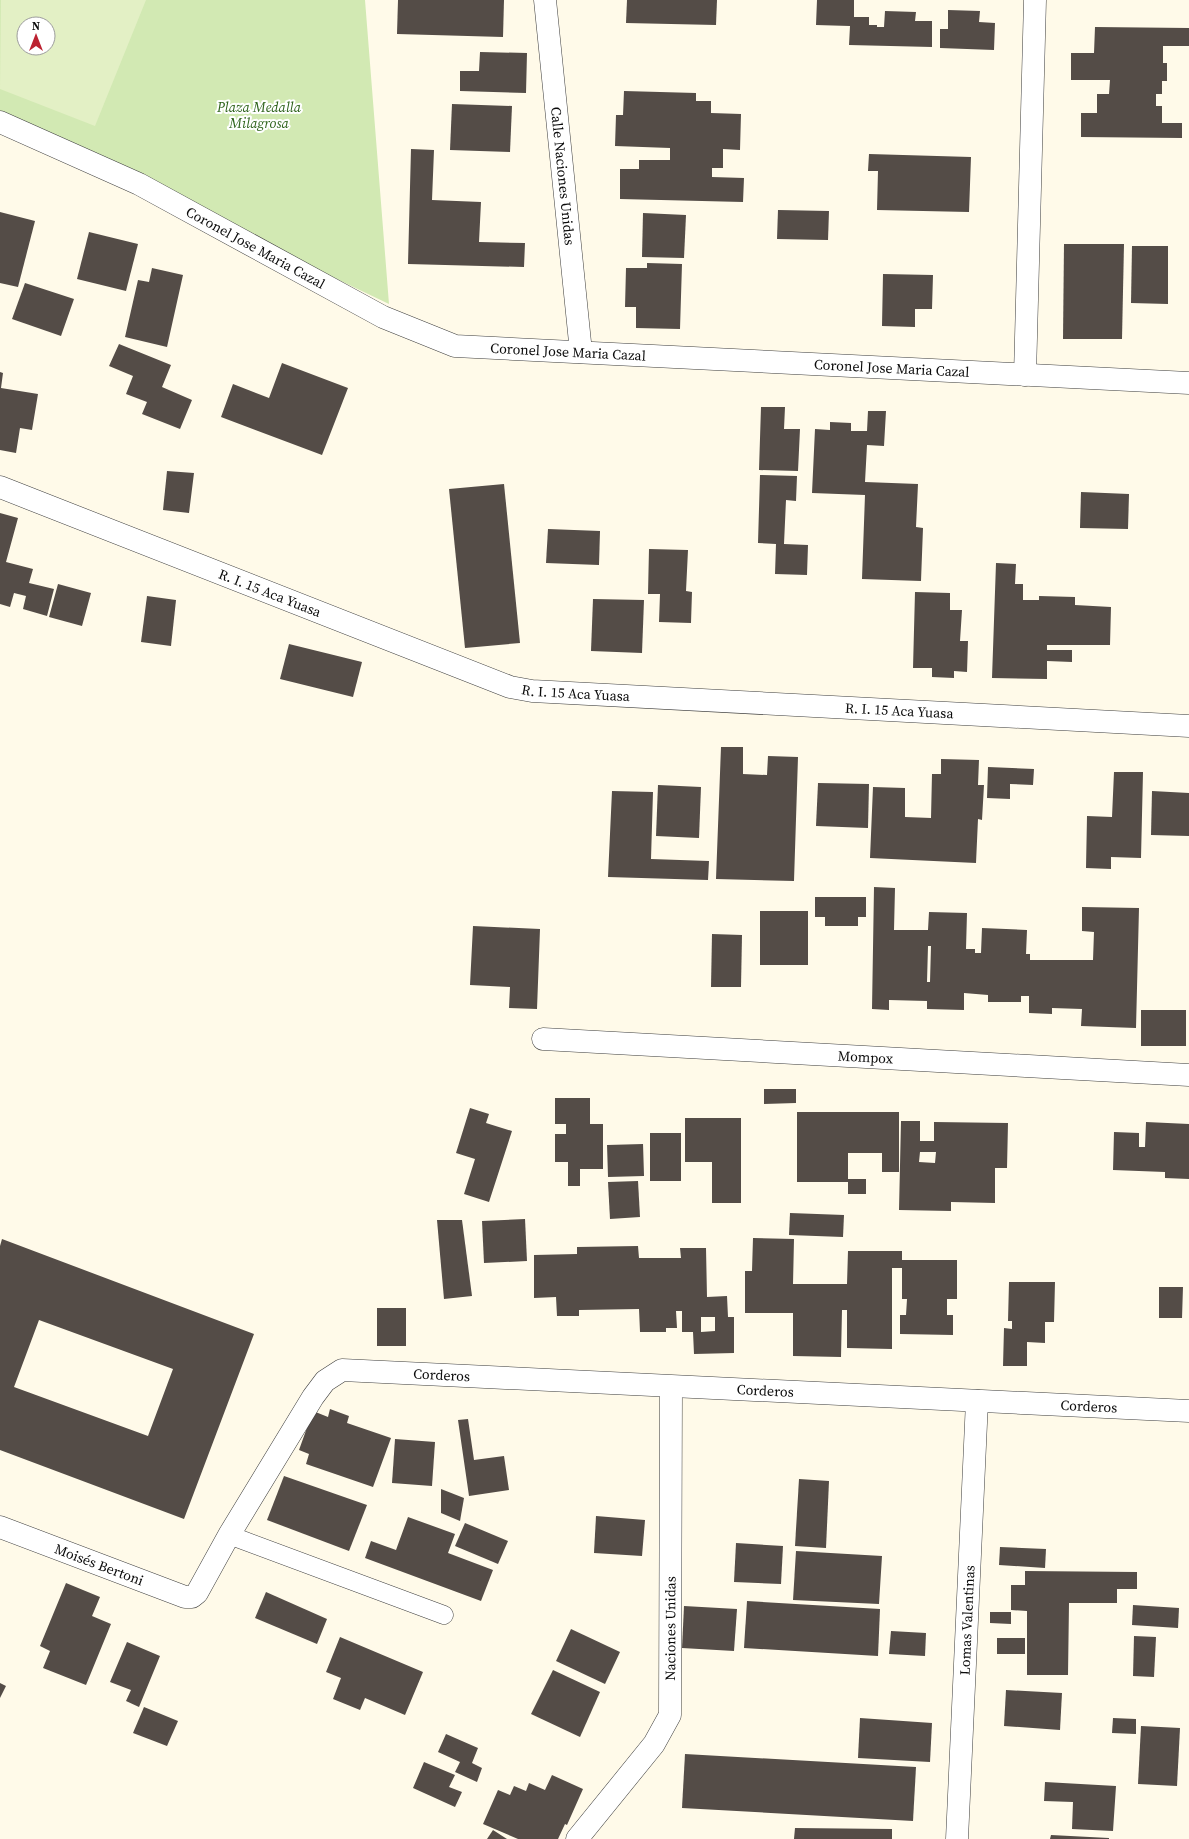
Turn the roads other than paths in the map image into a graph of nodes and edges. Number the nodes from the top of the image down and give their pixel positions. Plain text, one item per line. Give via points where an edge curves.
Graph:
1 (545, 0) edge
2 (1035, 0) edge
3 (0, 122) edge
4 (581, 352) junction
5 (1025, 374) junction
6 (1189, 383) edge
7 (0, 487) edge
8 (1189, 726) edge
9 (543, 1039) dead end
10 (1189, 1075) edge
11 (671, 1387) junction
12 (977, 1401) junction
13 (1189, 1411) edge
14 (0, 1527) edge
15 (229, 1535) junction
16 (444, 1615) dead end
17 (577, 1839) edge
18 (957, 1839) edge

1 - 4 street, Calle Naciones Unidas
2 - 5 street
3 - 4 street, Coronel Jose Maria Cazal via 139,184 382,317 455,346
4 - 5 street, Coronel Jose Maria Cazal
5 - 6 street, Coronel Jose Maria Cazal
7 - 8 street, R. I. 15 Aca Yuasa via 510,687 532,691
9 - 10 street, Mompox
11 - 12 street, Corderos
11 - 15 street, Corderos via 342,1370 325,1380 313,1397
11 - 17 street, Naciones Unidas via 670,1715 654,1744
12 - 13 street, Corderos
12 - 18 street, Lomas Valentinas
14 - 15 street, Moisés Bertoni via 185,1597 192,1597 197,1593
15 - 16 lane

